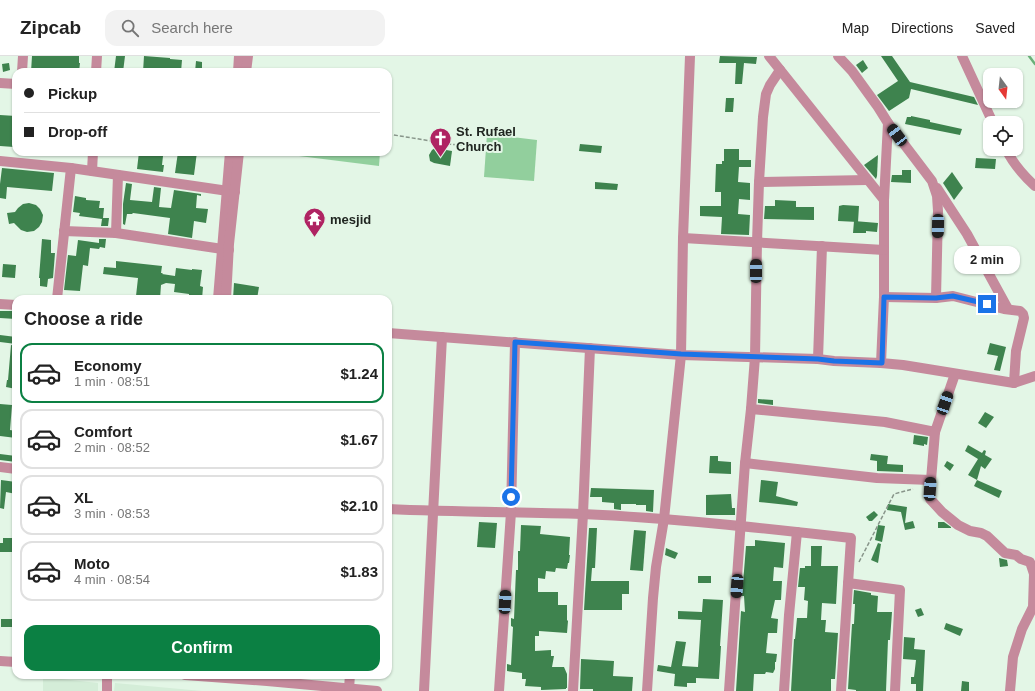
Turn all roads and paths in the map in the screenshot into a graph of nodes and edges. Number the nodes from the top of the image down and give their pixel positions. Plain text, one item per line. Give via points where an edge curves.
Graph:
1 (22, 56) edge
2 (97, 56) edge
3 (239, 56) edge
4 (248, 56) edge
5 (690, 56) edge
6 (769, 56) edge
7 (838, 56) edge
8 (962, 56) edge
9 (22, 68) edge
10 (96, 68) edge
11 (238, 68) edge
12 (246, 68) edge
13 (780, 70) junction
14 (0, 83) edge
15 (12, 84) edge
16 (990, 116) edge
17 (888, 122) junction
18 (392, 135) edge
19 (478, 147) dead end
20 (93, 156) edge
21 (230, 156) edge
22 (237, 156) edge
23 (1009, 156) edge
24 (0, 161) edge
25 (71, 168) junction
26 (92, 171) junction
27 (118, 175) junction
28 (867, 180) junction
29 (932, 181) junction
30 (759, 182) junction
31 (1035, 186) edge
32 (231, 192) junction
33 (884, 200) junction
34 (64, 231) junction
35 (116, 233) junction
36 (683, 238) junction
37 (757, 242) junction
38 (822, 246) junction
39 (226, 250) junction
40 (884, 250) junction
41 (57, 295) edge
42 (219, 295) edge
43 (226, 295) edge
44 (884, 297) junction
45 (936, 298) junction
46 (0, 304) edge
47 (12, 305) edge
48 (1008, 309) junction
49 (392, 333) edge
50 (442, 337) junction
51 (515, 342) junction
52 (590, 348) junction
53 (681, 354) junction
54 (755, 357) junction
55 (818, 359) junction
56 (882, 363) junction
57 (955, 374) junction
58 (1035, 376) edge
59 (1014, 383) junction
60 (751, 409) junction
61 (935, 432) junction
62 (745, 463) junction
63 (0, 468) edge
64 (12, 469) edge
65 (928, 480) junction
66 (392, 509) edge
67 (433, 511) junction
68 (511, 512) junction
69 (583, 514) junction
70 (664, 519) junction
71 (741, 526) junction
72 (797, 532) junction
73 (858, 564) dead end
74 (848, 583) junction
75 (0, 661) edge
76 (12, 662) edge
77 (275, 679) edge
78 (350, 679) edge
79 (349, 688) junction
80 (377, 691) edge
81 (424, 691) edge
82 (500, 691) edge
83 (573, 691) edge
84 (647, 691) edge
85 (730, 691) edge
86 (784, 691) edge
87 (841, 691) edge
88 (894, 691) edge
89 (1010, 691) edge

1 - 9 street
2 - 10 street
3 - 11 street
4 - 12 street
5 - 36 street
6 - 13 street
7 - 17 street via 852,71
8 - 16 street
13 - 28 street
13 - 30 street via 766,94
14 - 15 street
17 - 29 street
17 - 33 street
18 - 19 path
20 - 26 street
21 - 32 street
22 - 32 street
23 - 31 street
24 - 25 street
25 - 26 street
25 - 34 street
26 - 27 street
27 - 32 street
27 - 35 street
28 - 30 street
28 - 33 street
29 - 45 street via 938,211
29 - 48 street via 967,234
30 - 37 street
32 - 39 street
33 - 40 street
34 - 35 street
34 - 41 street
35 - 39 street
36 - 37 street
36 - 53 street
37 - 38 street
37 - 54 street
38 - 40 street
38 - 55 street
39 - 42 street
39 - 43 street
40 - 44 street
44 - 45 street
44 - 56 street
45 - 48 street via 953,296
46 - 47 street
48 - 59 street via 1020,311 1024,318 1016,351
49 - 50 street
50 - 51 street
50 - 67 street
51 - 52 street
51 - 68 street
52 - 53 street
52 - 69 street
53 - 54 street
53 - 70 street
54 - 55 street
54 - 60 street
55 - 56 street
56 - 57 street
57 - 59 street
57 - 61 street
58 - 59 street
60 - 61 street via 886,422
60 - 62 street
61 - 65 street
62 - 65 street via 877,478
62 - 71 street
63 - 64 street
65 - 73 path via 912,489 894,494
65 - 89 street via 930,499 958,525 987,536 1005,553 1030,562 1034,574 1033,607 1022,629 1013,657
66 - 67 street
67 - 68 street
67 - 81 street
68 - 69 street
68 - 82 street
69 - 70 street
69 - 83 street
70 - 71 street
70 - 84 street via 656,567
71 - 72 street
71 - 85 street
72 - 74 street via 851,538
72 - 86 street
74 - 87 street
74 - 88 street via 900,590
75 - 76 street
77 - 79 street
78 - 79 street
79 - 80 street

